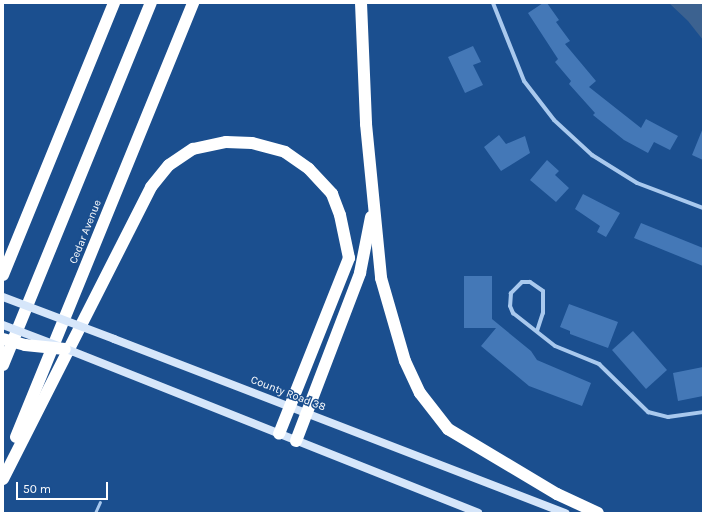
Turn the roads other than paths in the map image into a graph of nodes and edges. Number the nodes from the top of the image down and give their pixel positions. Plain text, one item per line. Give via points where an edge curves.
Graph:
1 (114, 3) edge
2 (151, 3) edge
3 (193, 3) edge
4 (361, 3) edge
5 (493, 3) edge
6 (374, 202) junction
7 (703, 208) edge
8 (3, 276) edge
9 (3, 297) edge
10 (3, 325) edge
11 (537, 331) junction
12 (3, 339) edge
13 (65, 349) junction
14 (3, 365) edge
15 (290, 407) junction
16 (703, 412) edge
17 (307, 413) junction
18 (279, 434) junction
19 (296, 441) junction
20 (3, 470) edge
21 (3, 479) edge
22 (100, 502) dead end
23 (96, 513) edge
24 (478, 513) edge
25 (566, 513) edge
26 (598, 513) edge

1 - 8 highway
2 - 14 highway
3 - 20 highway, Cedar Avenue
4 - 6 highway via 366,124
5 - 7 street via 524,81 554,120 592,155 637,183
6 - 17 highway via 360,273
6 - 26 highway via 381,278 405,361 420,393 448,429 557,494
9 - 15 main road, County Road 38, bridge
10 - 13 main road, bridge
11 - 11 street via 544,307 543,291 530,282 522,282 511,293 510,306
11 - 16 street via 555,346 599,364 648,412 668,417
12 - 13 highway, bridge via 25,346
13 - 18 main road, bridge
15 - 17 main road, County Road 38
15 - 18 highway
15 - 21 highway via 349,258 340,215 332,194 309,169 285,152 252,143 226,142 193,149 169,165 151,187
17 - 19 highway
17 - 25 main road, County Road 38
18 - 19 main road
19 - 24 main road
22 - 23 lane

